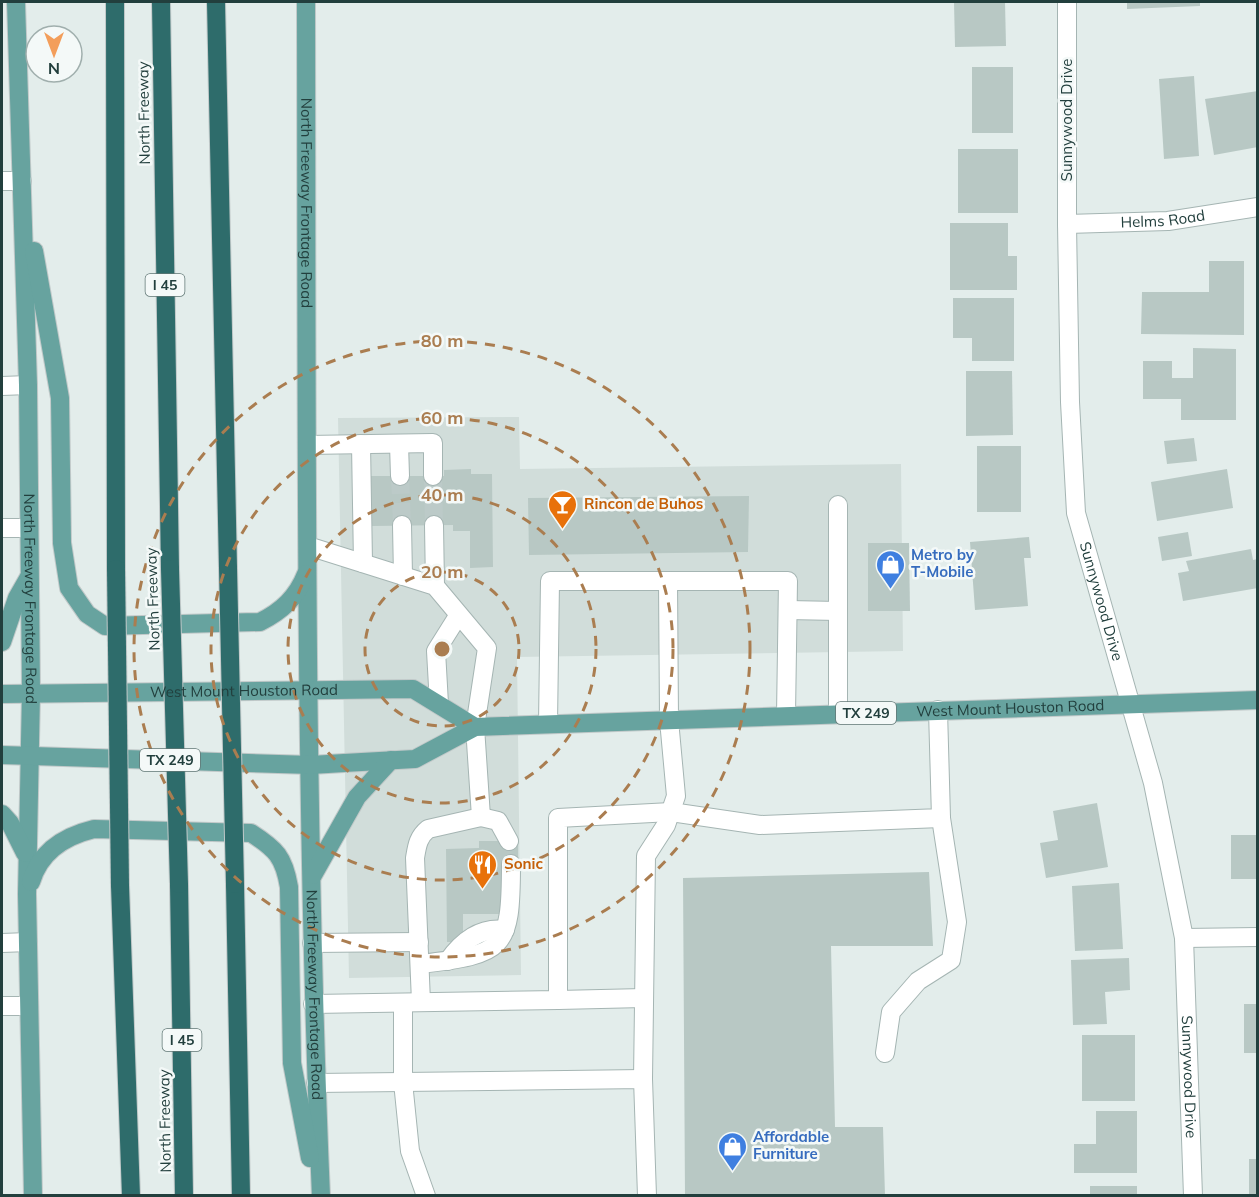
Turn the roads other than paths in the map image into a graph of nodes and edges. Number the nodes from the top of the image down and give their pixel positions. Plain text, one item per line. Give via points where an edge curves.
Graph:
1 (16, 2) edge
2 (115, 2) edge
3 (161, 2) edge
4 (216, 2) edge
5 (306, 2) edge
6 (1067, 2) edge
7 (2, 181) edge
8 (22, 181) junction
9 (1257, 207) edge
10 (1067, 224) junction
11 (2, 386) edge
12 (28, 386) junction
13 (361, 444) junction
14 (399, 444) junction
15 (307, 445) junction
16 (400, 476) tunnel mouth
17 (433, 476) tunnel mouth
18 (838, 505) dead end
19 (402, 525) tunnel mouth
20 (434, 525) tunnel mouth
21 (2, 528) edge
22 (29, 528) junction
23 (308, 546) junction
24 (363, 564) junction
25 (308, 568) junction
26 (30, 575) junction
27 (403, 576) junction
28 (668, 581) junction
29 (435, 586) junction
30 (788, 610) junction
31 (838, 611) junction
32 (458, 616) junction
33 (2, 642) edge
34 (309, 690) junction
35 (30, 692) junction
36 (2, 694) edge
37 (1257, 700) edge
38 (439, 704) junction
39 (1128, 704) junction
40 (938, 710) junction
41 (838, 714) junction
42 (786, 716) junction
43 (669, 720) junction
44 (548, 724) junction
45 (475, 727) junction
46 (2, 755) edge
47 (28, 755) junction
48 (391, 760) junction
49 (311, 765) junction
50 (671, 812) junction
51 (2, 814) edge
52 (481, 818) junction
53 (941, 818) junction
54 (509, 841) dead end
55 (28, 864) junction
56 (511, 864) dead end
57 (312, 877) junction
58 (27, 894) junction
59 (1257, 937) edge
60 (1184, 938) junction
61 (28, 942) junction
62 (419, 942) junction
63 (2, 943) edge
64 (312, 943) junction
65 (420, 964) junction
66 (644, 998) junction
67 (558, 1000) junction
68 (412, 1003) junction
69 (313, 1004) junction
70 (2, 1006) edge
71 (29, 1006) junction
72 (885, 1053) dead end
73 (643, 1079) junction
74 (403, 1082) junction
75 (316, 1083) junction
76 (131, 1191) edge
77 (33, 1196) edge
78 (184, 1196) edge
79 (241, 1196) edge
80 (319, 1196) edge
81 (426, 1196) edge
82 (647, 1196) edge
83 (1193, 1196) edge

1 - 8 main road, North Freeway Frontage Road
2 - 76 highway, North Freeway, bridge via 120,885
3 - 78 highway, North Freeway / I 45, bridge
4 - 79 highway, bridge
5 - 15 main road, North Freeway Frontage Road
6 - 10 street, Sunnywood Drive
7 - 8 street
8 - 12 main road, North Freeway Frontage Road
8 - 25 main road via 60,398 62,543 69,588 87,614 105,626 260,622 291,601
9 - 10 street, Helms Road via 1168,221
10 - 39 street, Sunnywood Drive via 1076,513
11 - 12 street
12 - 22 main road, North Freeway Frontage Road
13 - 14 street
13 - 15 street
13 - 24 street
14 - 16 street
14 - 17 street via 433,443
15 - 23 main road, North Freeway Frontage Road
18 - 31 street
19 - 27 street
20 - 29 street
21 - 22 street
22 - 26 main road, North Freeway Frontage Road
23 - 24 street
23 - 25 main road, North Freeway Frontage Road
24 - 27 street
25 - 34 main road, North Freeway Frontage Road
26 - 33 main road via 17,598
26 - 35 main road, North Freeway Frontage Road
27 - 29 street
28 - 30 street via 788,581
28 - 43 street
28 - 44 street via 550,581
29 - 32 street
30 - 31 street
30 - 42 street
31 - 41 street
32 - 38 street via 436,651
32 - 45 street via 487,648
34 - 35 main road, West Mount Houston Road
34 - 38 main road, West Mount Houston Road via 413,688
34 - 49 main road, North Freeway Frontage Road
35 - 36 main road, West Mount Houston Road
35 - 47 main road, North Freeway Frontage Road
37 - 39 main road, West Mount Houston Road / TX 249
38 - 45 main road, West Mount Houston Road
39 - 40 main road, West Mount Houston Road / TX 249
39 - 60 street, Sunnywood Drive via 1153,783
40 - 41 main road, West Mount Houston Road / TX 249
40 - 53 street
41 - 42 main road, West Mount Houston Road / TX 249
42 - 43 main road, West Mount Houston Road / TX 249
43 - 44 main road, West Mount Houston Road / TX 249
43 - 50 street via 676,796
44 - 45 main road, West Mount Houston Road / TX 249
45 - 48 main road, West Mount Houston Road / TX 249 via 416,759
45 - 52 street
46 - 47 main road, West Mount Houston Road
47 - 49 main road, West Mount Houston Road / TX 249
47 - 55 main road, North Freeway Frontage Road
48 - 49 main road, West Mount Houston Road / TX 249
48 - 57 main road via 357,796
49 - 57 main road, North Freeway Frontage Road
50 - 53 street via 760,825
50 - 66 street via 646,856
50 - 67 street via 558,818
51 - 55 main road via 22,843
52 - 54 street via 498,821
52 - 62 street via 428,829 421,834 415,858
53 - 72 street via 957,922 951,960 918,981 891,1012
55 - 58 main road, North Freeway Frontage Road
56 - 65 street via 511,913 492,950 472,958
57 - 64 main road, North Freeway Frontage Road
58 - 61 main road, North Freeway Frontage Road
58 - 80 main road via 43,858 57,843 94,829 251,833 271,846 285,864 289,887 292,1063
59 - 60 street
60 - 83 street, Sunnywood Drive
61 - 63 street
61 - 71 main road, North Freeway Frontage Road
62 - 64 street
62 - 65 street
64 - 69 main road, North Freeway Frontage Road
65 - 68 street
66 - 67 street
66 - 73 street
67 - 68 street
68 - 69 street
68 - 74 street
69 - 75 main road, North Freeway Frontage Road
70 - 71 street
71 - 77 main road, North Freeway Frontage Road
73 - 74 street
73 - 82 street
74 - 75 street
74 - 81 street via 410,1151
75 - 80 main road, North Freeway Frontage Road

